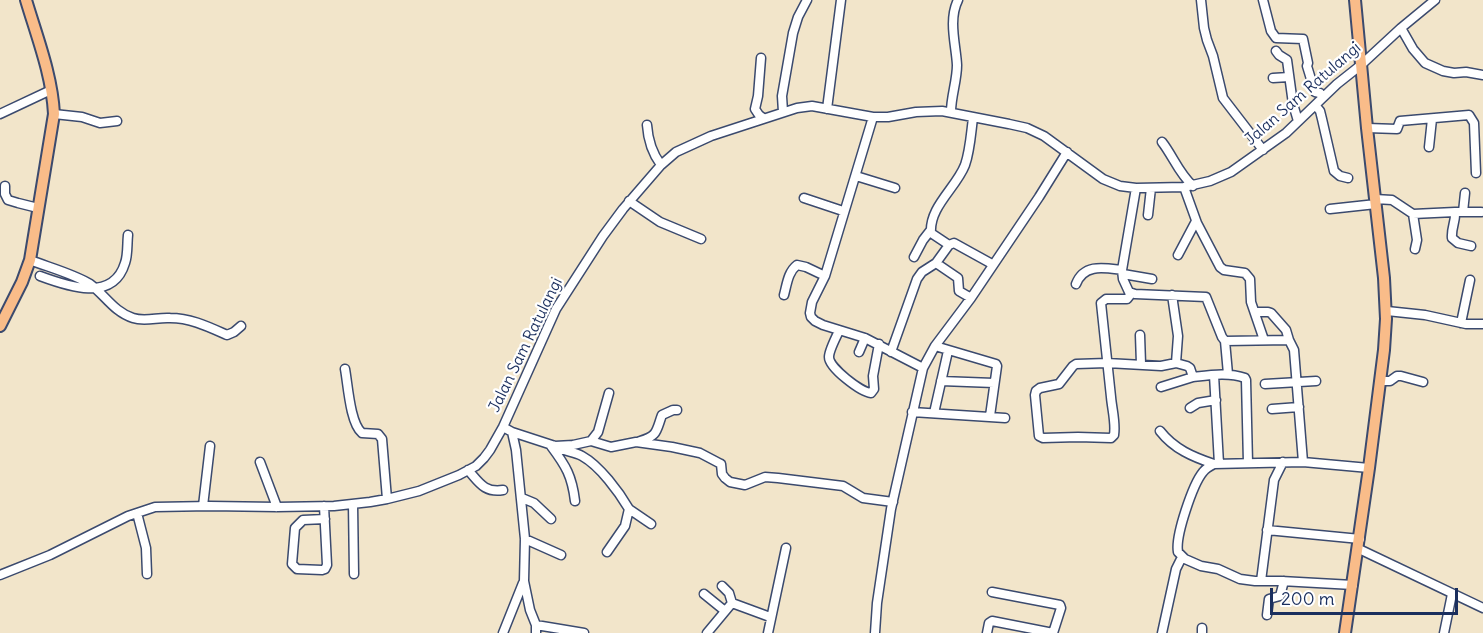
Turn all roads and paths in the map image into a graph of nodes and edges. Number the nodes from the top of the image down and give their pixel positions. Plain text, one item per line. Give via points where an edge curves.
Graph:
1 (26, 0) edge
2 (807, 0) edge
3 (841, 0) edge
4 (958, 0) edge
5 (1201, 0) edge
6 (1263, 0) edge
7 (1355, 0) edge
8 (1435, 0) edge
9 (1401, 28) junction
10 (1276, 51) dead end
11 (761, 58) dead end
12 (1361, 65) junction
13 (1483, 75) edge
14 (1289, 77) junction
15 (1273, 78) dead end
16 (51, 90) junction
17 (1322, 98) junction
18 (1315, 105) junction
19 (826, 109) junction
20 (783, 112) junction
21 (951, 112) junction
22 (0, 114) edge
23 (54, 114) junction
24 (873, 117) junction
25 (763, 118) junction
26 (974, 118) junction
27 (1432, 119) junction
28 (117, 121) dead end
29 (1298, 121) junction
30 (647, 125) dead end
31 (1367, 128) junction
32 (1162, 142) dead end
33 (1429, 147) dead end
34 (1263, 150) junction
35 (1067, 152) junction
36 (661, 165) junction
37 (1476, 173) dead end
38 (856, 176) junction
39 (1348, 178) dead end
40 (5, 186) dead end
41 (1188, 187) junction
42 (895, 188) dead end
43 (1136, 188) junction
44 (1151, 188) junction
45 (1465, 193) dead end
46 (804, 198) dead end
47 (629, 201) junction
48 (1375, 201) junction
49 (38, 208) junction
50 (1330, 209) dead end
51 (843, 211) junction
52 (1459, 212) junction
53 (1481, 212) dead end
54 (1413, 214) junction
55 (1148, 215) dead end
56 (1196, 221) junction
57 (930, 231) junction
58 (128, 235) dead end
59 (701, 239) dead end
60 (949, 244) junction
61 (1471, 246) dead end
62 (1415, 249) dead end
63 (1178, 255) dead end
64 (914, 257) dead end
65 (30, 260) junction
66 (936, 263) junction
67 (992, 264) junction
68 (1123, 272) junction
69 (39, 276) dead end
70 (825, 276) junction
71 (1152, 279) dead end
72 (1470, 280) dead end
73 (1076, 284) dead end
74 (95, 288) junction
75 (1131, 294) junction
76 (784, 295) dead end
77 (1173, 295) junction
78 (971, 298) junction
79 (1387, 311) junction
80 (1255, 312) junction
81 (1461, 323) junction
82 (1483, 324) edge
83 (0, 326) edge
84 (241, 326) dead end
85 (839, 331) junction
86 (1140, 335) dead end
87 (865, 338) junction
88 (1264, 340) junction
89 (1289, 340) junction
90 (1225, 341) junction
91 (879, 344) junction
92 (935, 346) junction
93 (948, 351) junction
94 (859, 352) dead end
95 (891, 352) junction
96 (1107, 363) junction
97 (1176, 363) junction
98 (1141, 364) junction
99 (923, 368) junction
100 (345, 369) dead end
101 (1228, 374) junction
102 (1214, 375) junction
103 (1193, 377) junction
104 (941, 381) junction
105 (1316, 381) dead end
106 (1380, 381) junction
107 (1423, 382) dead end
108 (994, 383) junction
109 (1296, 383) junction
110 (1265, 384) dead end
111 (1161, 387) dead end
112 (609, 393) dead end
113 (1215, 400) junction
114 (1299, 407) junction
115 (1190, 408) dead end
116 (1272, 409) dead end
117 (677, 410) dead end
118 (912, 412) junction
119 (934, 413) junction
120 (990, 416) junction
121 (1005, 418) dead end
122 (502, 427) junction
123 (1160, 431) dead end
124 (512, 432) junction
125 (591, 441) junction
126 (636, 442) junction
127 (552, 445) junction
128 (210, 446) dead end
129 (261, 462) dead end
130 (1283, 462) junction
131 (1304, 462) junction
132 (1248, 463) junction
133 (1216, 464) junction
134 (1369, 468) junction
135 (468, 470) junction
136 (503, 490) dead end
137 (522, 498) junction
138 (387, 499) junction
139 (575, 501) dead end
140 (893, 502) junction
141 (353, 504) junction
142 (203, 506) junction
143 (324, 506) junction
144 (277, 507) junction
145 (629, 509) junction
146 (137, 513) junction
147 (325, 519) junction
148 (551, 519) dead end
149 (651, 524) dead end
150 (1267, 530) junction
151 (525, 539) junction
152 (1359, 544) junction
153 (786, 548) dead end
154 (606, 552) dead end
155 (561, 555) dead end
156 (1182, 557) junction
157 (147, 574) dead end
158 (354, 574) dead end
159 (0, 575) edge
160 (524, 581) junction
161 (1261, 581) junction
162 (1284, 581) junction
163 (1353, 585) junction
164 (722, 586) dead end
165 (992, 592) dead end
166 (704, 594) dead end
167 (1452, 594) junction
168 (732, 603) junction
169 (1483, 608) edge
170 (725, 611) junction
171 (1267, 615) dead end
172 (770, 617) junction
173 (536, 629) edge
174 (503, 633) edge
175 (584, 633) edge
176 (707, 633) edge
177 (768, 633) edge
178 (875, 633) edge
179 (987, 633) edge
180 (1053, 633) edge
181 (1162, 633) edge
182 (1345, 633) edge
183 (1444, 633) edge

1 - 16 main road
2 - 20 street via 793,33 782,96
3 - 19 street
4 - 21 street via 954,10 957,68
5 - 34 street via 1204,28 1223,98
6 - 17 street via 1276,38 1303,39 1314,89
7 - 12 main road
8 - 9 street, Jalan Sam Ratulangi
9 - 12 street, Jalan Sam Ratulangi
9 - 13 street via 1425,63 1443,71
10 - 14 street via 1287,60
11 - 25 street via 755,109
12 - 17 street, Jalan Sam Ratulangi
12 - 31 main road
14 - 15 street
14 - 29 street
16 - 22 street
16 - 23 main road
17 - 18 street, Jalan Sam Ratulangi
18 - 29 street, Jalan Sam Ratulangi
18 - 39 street via 1320,111 1334,171
19 - 20 street, Jalan Sam Ratulangi via 812,106
19 - 24 street, Jalan Sam Ratulangi
20 - 25 street, Jalan Sam Ratulangi
21 - 24 street, Jalan Sam Ratulangi
21 - 26 street, Jalan Sam Ratulangi
23 - 28 street via 100,123
23 - 49 main road
24 - 38 street
25 - 36 street, Jalan Sam Ratulangi via 702,140 676,152
26 - 35 street, Jalan Sam Ratulangi via 1027,128
26 - 57 street via 965,164 935,212
27 - 31 street via 1399,121 1397,129
27 - 33 street
27 - 37 street via 1470,116 1474,123
29 - 34 street, Jalan Sam Ratulangi
30 - 36 street via 651,149
31 - 48 main road
32 - 41 street
34 - 41 street, Jalan Sam Ratulangi via 1231,172
35 - 43 street, Jalan Sam Ratulangi via 1103,179
35 - 67 street
36 - 47 street, Jalan Sam Ratulangi
38 - 42 street
38 - 51 street
40 - 49 street via 8,200
41 - 44 street, Jalan Sam Ratulangi
41 - 56 street
43 - 44 street, Jalan Sam Ratulangi
43 - 68 street
44 - 55 street
45 - 52 street
46 - 51 street
47 - 59 street via 650,217
47 - 122 street, Jalan Sam Ratulangi via 556,309
48 - 50 street
48 - 54 street via 1392,200
48 - 79 main road
49 - 65 main road
51 - 70 street
52 - 53 street
52 - 54 street
52 - 61 street via 1452,237
54 - 62 street
56 - 63 street
56 - 80 street via 1220,267 1245,273 1250,279
57 - 60 street
57 - 64 street
58 - 74 street via 126,262 117,277 105,287
60 - 66 street
60 - 67 street via 954,243
65 - 74 street
65 - 83 main road
66 - 78 street via 958,278 959,291
66 - 95 street via 917,279
67 - 78 street
68 - 71 street
68 - 73 street via 1095,268 1082,274
68 - 75 street
69 - 74 street via 69,286
70 - 76 street via 806,267 792,268
70 - 85 street via 810,314 815,321
72 - 81 street
74 - 84 street via 114,307 133,318 185,320 227,334
75 - 77 street
75 - 96 street via 1127,299 1101,301
77 - 90 street via 1206,297
77 - 97 street via 1178,336
78 - 92 street
79 - 81 street
79 - 106 main road
80 - 88 street
80 - 89 street via 1270,313 1286,330
81 - 82 street
85 - 87 street
85 - 91 street via 829,361 867,393 874,389
86 - 98 street
87 - 91 street
87 - 94 street
88 - 89 street
88 - 90 street
89 - 109 street via 1294,350
90 - 101 street
91 - 95 street
92 - 93 street
92 - 99 street
93 - 104 street
93 - 108 street via 996,364
95 - 99 street
96 - 96 street via 1115,426 1112,438 1041,437 1036,391 1059,384 1076,364
96 - 98 street
97 - 98 street
97 - 103 street via 1190,368
99 - 118 street
100 - 138 street via 357,428 382,438
101 - 102 street
101 - 132 street via 1246,380
102 - 103 street
102 - 113 street
103 - 111 street
104 - 108 street
104 - 119 street
105 - 109 street
106 - 107 street via 1399,376
106 - 134 main road
108 - 120 street
109 - 110 street
109 - 114 street
112 - 125 street via 598,432
113 - 115 street
113 - 133 street
114 - 116 street
114 - 131 street
117 - 126 street via 662,415 652,437
118 - 119 street
118 - 140 street
119 - 120 street
120 - 121 street
122 - 124 street
122 - 135 street, Jalan Sam Ratulangi via 484,458
123 - 133 street via 1189,455
124 - 127 street
124 - 137 street
125 - 126 street via 611,447
125 - 127 street
126 - 140 street via 700,453 721,464 722,474 730,482 745,485 765,477 788,479 843,486 859,497
127 - 139 street via 569,472
127 - 145 street via 589,460 618,490
128 - 142 street
129 - 144 street
130 - 131 street
130 - 132 street
130 - 150 street via 1274,480
131 - 134 street
132 - 133 street
133 - 156 street via 1202,472 1190,495 1177,542
134 - 152 main road
135 - 136 street via 486,489
135 - 138 street, Jalan Sam Ratulangi via 419,491
137 - 148 street
137 - 151 street
138 - 141 street, Jalan Sam Ratulangi
140 - 178 street
141 - 143 street, Jalan Sam Ratulangi
141 - 158 street
142 - 144 street, Jalan Sam Ratulangi
142 - 146 street, Jalan Sam Ratulangi via 155,507
143 - 144 street, Jalan Sam Ratulangi
143 - 147 street
145 - 149 street
145 - 154 street via 625,526
146 - 157 street via 146,548
146 - 159 street, Jalan Sam Ratulangi
147 - 147 street via 303,520 298,524 292,564 297,569 325,569
150 - 152 street
150 - 161 street
151 - 155 street
151 - 160 street
152 - 163 main road
152 - 167 street
153 - 172 street
156 - 161 street via 1240,579
156 - 181 street
160 - 173 street
160 - 174 street
161 - 162 street
162 - 163 street
162 - 171 street via 1280,596 1269,599
163 - 182 main road
164 - 168 street
165 - 180 street via 1060,605
166 - 170 street
167 - 169 street
167 - 183 street
168 - 170 street
168 - 172 street
170 - 176 street
172 - 177 street
173 - 175 street
179 - 180 street via 992,621

